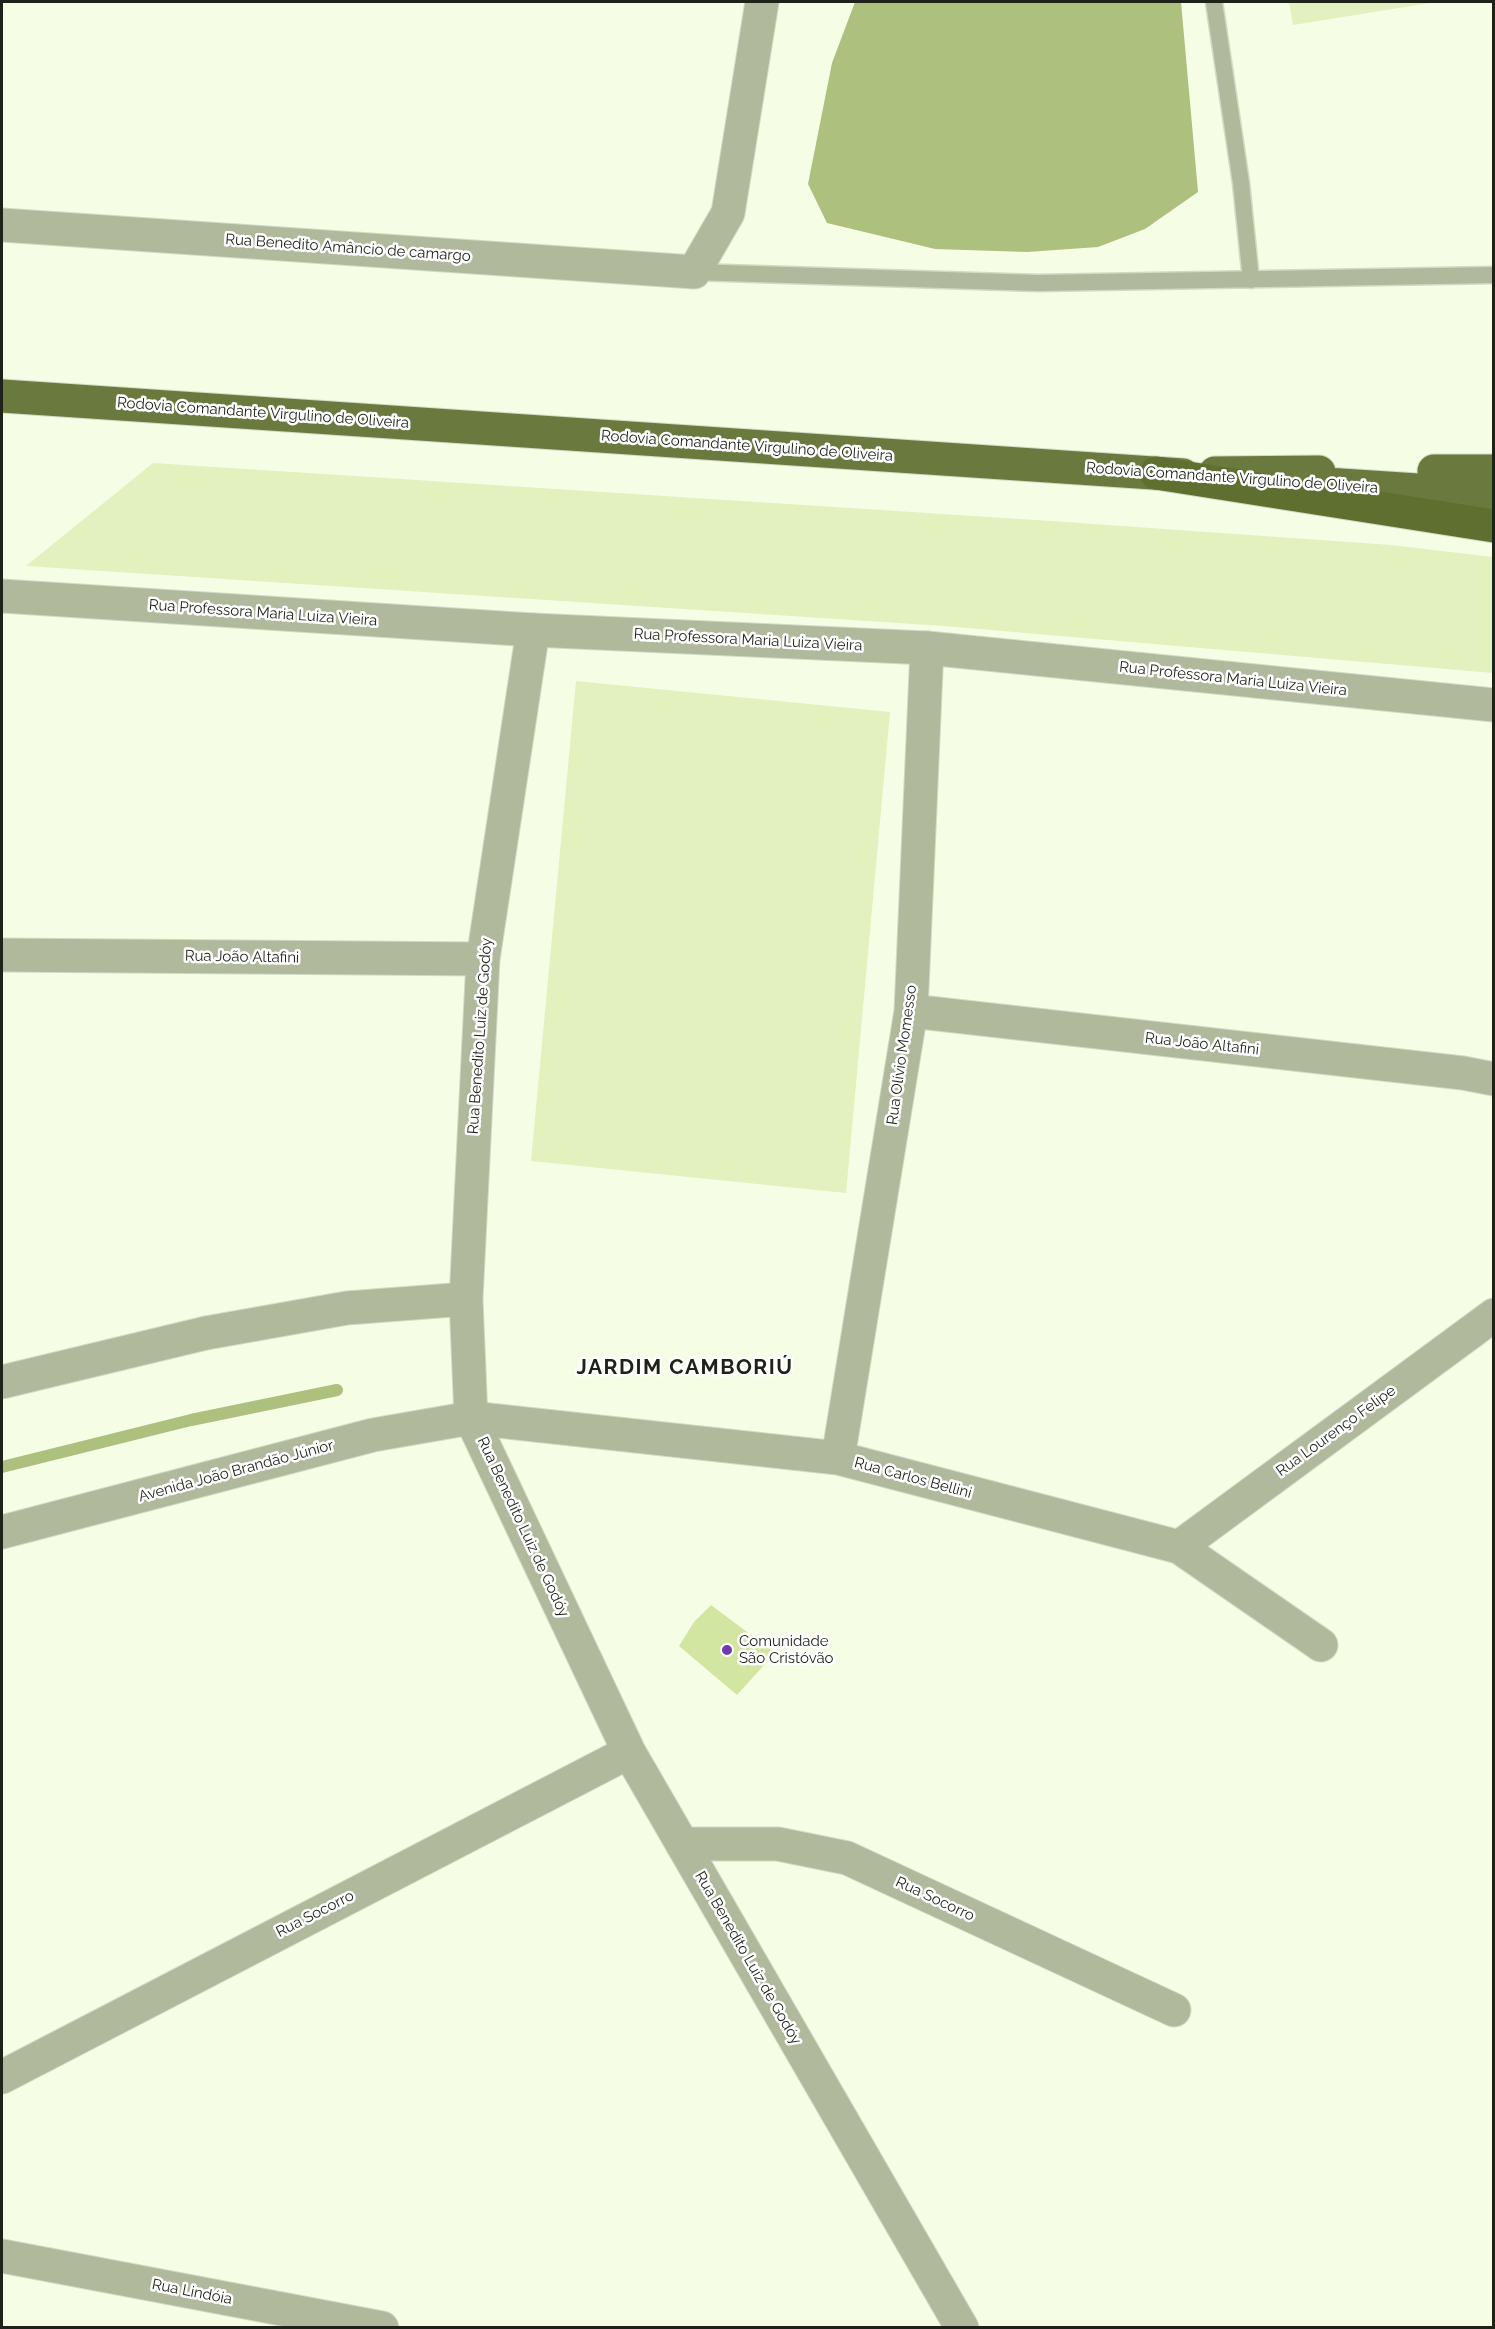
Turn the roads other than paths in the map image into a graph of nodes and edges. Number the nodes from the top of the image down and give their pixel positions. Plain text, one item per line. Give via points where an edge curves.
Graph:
1 (762, 2) edge
2 (1214, 2) edge
3 (2, 225) edge
4 (694, 272) junction
5 (1494, 275) edge
6 (1251, 280) junction
7 (2, 396) edge
8 (1494, 471) edge
9 (1156, 473) junction
10 (1494, 495) edge
11 (1494, 526) edge
12 (2, 596) edge
13 (533, 630) junction
14 (927, 648) junction
15 (1494, 705) edge
16 (2, 955) edge
17 (483, 959) junction
18 (911, 1011) junction
19 (1494, 1079) edge
20 (466, 1299) junction
21 (1494, 1315) edge
22 (2, 1382) edge
23 (471, 1418) junction
24 (838, 1458) junction
25 (2, 1532) edge
26 (1179, 1547) junction
27 (1321, 1645) dead end
28 (629, 1752) junction
29 (682, 1844) junction
30 (1174, 2010) dead end
31 (2, 2077) edge
32 (2, 2256) edge
33 (382, 2328) edge
34 (962, 2328) edge

1 - 4 street via 728,213
2 - 6 lane
3 - 4 street, Rua Benedito Amâncio de camargo
4 - 6 lane via 1038,283
5 - 6 lane
7 - 9 highway, Rodovia Comandante Virgulino de Oliveira
8 - 9 highway
9 - 10 highway, Rodovia Comandante Virgulino de Oliveira
9 - 11 highway
12 - 13 street, Rua Professora Maria Luiza Vieira
13 - 14 street, Rua Professora Maria Luiza Vieira
13 - 17 street, Rua Benedito Luiz de Godóy
14 - 15 street, Rua Professora Maria Luiza Vieira
14 - 18 street, Rua Olívio Momesso
16 - 17 street, Rua João Altafini
17 - 20 street, Rua Benedito Luiz de Godóy
18 - 19 street, Rua João Altafini
18 - 24 street, Rua Olívio Momesso
20 - 22 street via 347,1308 216,1331
20 - 23 street, Rua Benedito Luiz de Godóy
21 - 26 street, Rua Lourenço Felipe
23 - 24 street, Rua Carlos Bellini
23 - 25 street, Avenida João Brandão Júnior via 374,1436
23 - 28 street, Rua Benedito Luiz de Godóy
24 - 26 street, Rua Carlos Bellini
26 - 27 street, Rua Carlos Bellini
28 - 29 street, Rua Benedito Luiz de Godóy
28 - 31 street, Rua Socorro
29 - 30 street, Rua Socorro via 778,1845 847,1858
29 - 34 street, Rua Benedito Luiz de Godóy
32 - 33 street, Rua Lindóia

